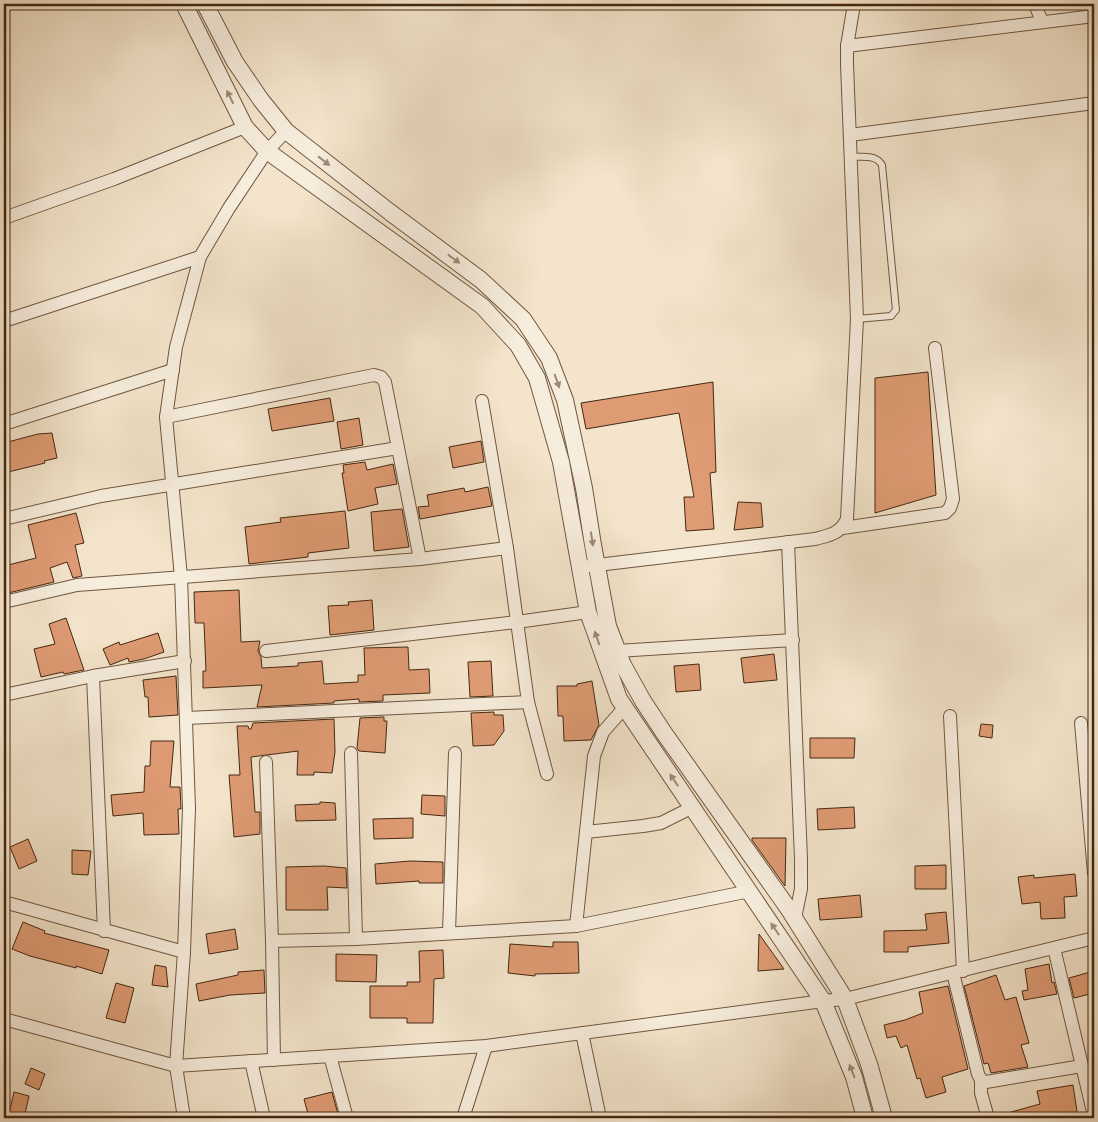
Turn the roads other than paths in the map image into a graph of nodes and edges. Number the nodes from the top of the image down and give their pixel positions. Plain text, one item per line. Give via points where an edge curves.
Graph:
1 (184, 4) edge
2 (205, 4) edge
3 (854, 4) edge
4 (1035, 4) edge
5 (1094, 16) edge
6 (1042, 22) junction
7 (847, 46) junction
8 (1094, 103) edge
9 (245, 126) junction
10 (286, 131) junction
11 (850, 135) junction
12 (267, 151) junction
13 (851, 157) junction
14 (4, 218) edge
15 (200, 257) junction
16 (856, 319) junction
17 (4, 320) edge
18 (935, 348) dead end
19 (173, 370) junction
20 (482, 401) dead end
21 (166, 417) junction
22 (4, 424) edge
23 (398, 448) junction
24 (171, 486) junction
25 (4, 520) edge
26 (843, 528) junction
27 (788, 542) junction
28 (507, 548) junction
29 (420, 558) junction
30 (597, 565) junction
31 (579, 567) junction
32 (181, 577) junction
33 (4, 602) edge
34 (588, 612) junction
35 (517, 622) junction
36 (793, 640) junction
37 (266, 651) dead end
38 (618, 651) junction
39 (185, 661) junction
40 (93, 676) junction
41 (4, 695) edge
42 (528, 702) junction
43 (625, 707) junction
44 (950, 716) dead end
45 (187, 718) junction
46 (1081, 724) dead end
47 (351, 753) dead end
48 (454, 753) dead end
49 (266, 762) dead end
50 (547, 774) dead end
51 (693, 807) junction
52 (586, 832) junction
53 (1094, 873) edge
54 (750, 891) junction
55 (4, 902) edge
56 (795, 918) junction
57 (576, 926) junction
58 (104, 931) junction
59 (449, 933) junction
60 (356, 938) junction
61 (1094, 938) edge
62 (272, 941) junction
63 (1054, 948) junction
64 (184, 952) junction
65 (958, 972) junction
66 (845, 1000) junction
67 (823, 1001) junction
68 (4, 1019) edge
69 (582, 1033) junction
70 (486, 1046) junction
71 (330, 1056) junction
72 (274, 1060) junction
73 (251, 1061) junction
74 (176, 1066) junction
75 (1082, 1066) junction
76 (981, 1080) junction
77 (1094, 1116) edge
78 (184, 1118) edge
79 (264, 1118) edge
80 (347, 1118) edge
81 (463, 1118) edge
82 (600, 1118) edge
83 (865, 1118) edge
84 (884, 1118) edge
85 (988, 1118) edge

9 -> 1 street
2 - 10 street via 235,62
3 - 7 street
4 - 6 street
5 - 6 street
6 - 7 street
7 - 11 street
8 - 11 street
9 - 12 street
9 - 14 street via 114,180
10 - 12 street
10 -> 30 street via 481,280 523,319 549,358 565,400
11 - 13 street
12 - 15 street
12 - 31 street via 482,306 518,345 537,378 561,462
13 - 16 street
13 - 16 lane via 875,158 882,165 896,310 891,316
15 - 17 street
15 - 19 street
16 - 26 street via 847,519
18 - 26 street via 953,499 950,508 945,513
19 - 21 street
19 - 22 street
20 - 28 street
21 - 23 street via 374,375 385,382
21 - 24 street
23 - 24 street
23 - 29 street
24 - 25 street via 101,496
24 - 32 street
26 - 27 street via 815,539
27 - 30 street
27 - 36 street
28 - 29 street
28 - 35 street
29 - 32 street
30 - 31 street
30 - 38 street via 608,626
31 - 34 street
32 - 33 street via 77,585
32 - 39 street
34 - 35 street
43 -> 34 street via 619,699
35 - 37 street
35 - 42 street
36 - 38 street
36 - 56 street via 801,859 801,890
38 - 56 street via 654,717
39 - 40 street
39 - 45 street
40 - 41 street
40 - 58 street
42 - 45 street
42 - 50 street
51 -> 43 street
43 - 52 street via 603,732 594,756
44 - 65 street
45 - 64 street via 189,808
46 - 53 street
47 - 60 street
48 - 59 street
49 - 62 street
51 - 52 street via 661,822
51 - 54 street
52 - 57 street
54 - 57 street
67 -> 54 street
55 - 58 street
56 - 66 street
57 - 59 street
58 - 64 street
59 - 60 street
60 - 62 street
61 - 63 street
62 - 72 street
63 - 65 street
63 - 75 street
64 - 74 street
65 - 66 street
65 - 76 street
66 - 67 street
66 - 84 street
67 - 69 street
83 -> 67 street via 854,1077
68 - 74 street
69 - 70 street
69 - 82 street
70 - 71 street
70 - 81 street
71 - 72 street
71 - 80 street
72 - 73 street
73 - 74 street
73 - 79 street
74 - 78 street
75 - 76 street via 986,1082
75 - 77 street
76 - 85 street

